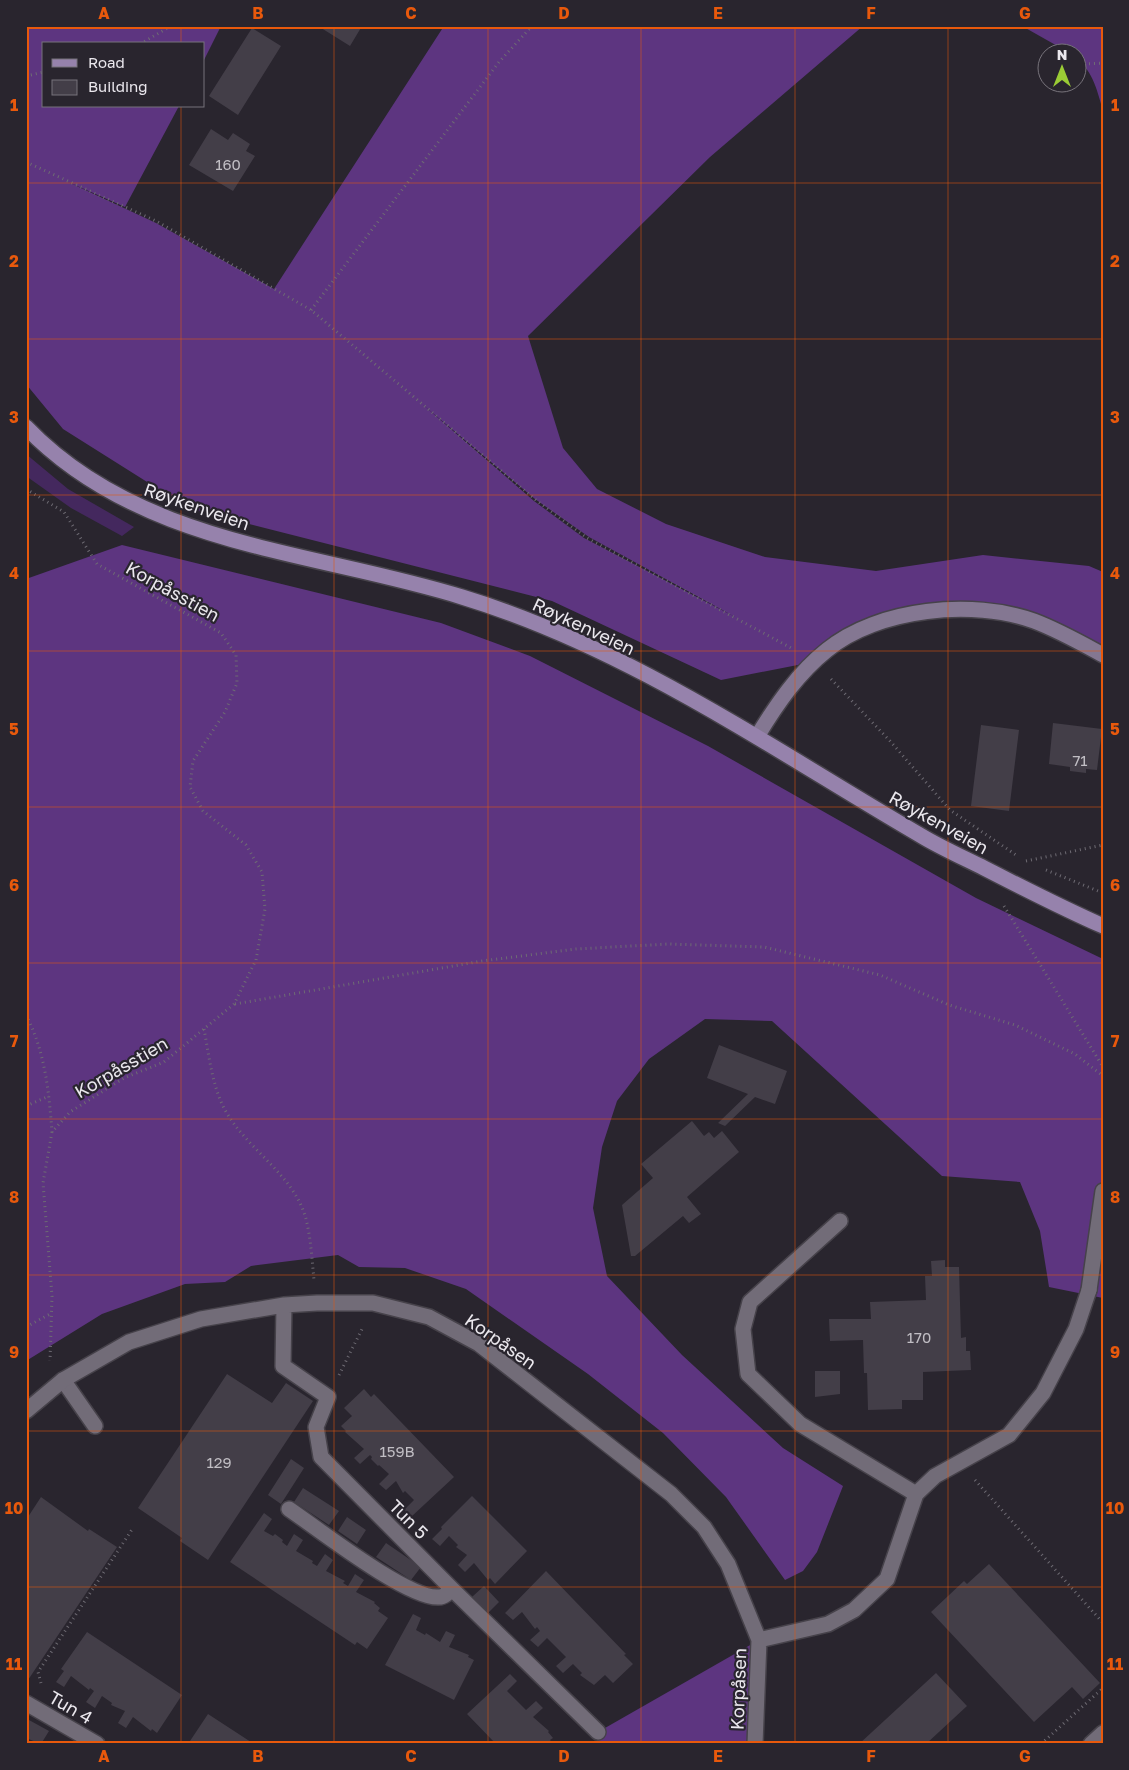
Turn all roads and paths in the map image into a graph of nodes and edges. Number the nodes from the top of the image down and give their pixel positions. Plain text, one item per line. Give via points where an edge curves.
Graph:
1 (171, 26) edge
2 (532, 26) edge
3 (143, 42) edge
4 (1103, 63) edge
5 (1086, 64) edge
6 (42, 72) edge
7 (26, 76) edge
8 (26, 162) edge
9 (311, 310) junction
10 (26, 427) edge
11 (26, 489) edge
12 (1103, 655) edge
13 (813, 662) junction
14 (758, 736) junction
15 (1103, 845) edge
16 (1025, 861) junction
17 (1034, 865) dead end
18 (982, 867) junction
19 (1042, 868) dead end
20 (1103, 893) edge
21 (1103, 926) edge
22 (234, 1004) junction
23 (26, 1015) edge
24 (204, 1029) junction
25 (1103, 1067) edge
26 (1103, 1076) edge
27 (49, 1096) junction
28 (26, 1106) edge
29 (52, 1132) junction
30 (1103, 1191) edge
31 (840, 1221) dead end
32 (317, 1303) junction
33 (284, 1305) junction
34 (52, 1313) junction
35 (26, 1326) edge
36 (363, 1327) dead end
37 (63, 1380) junction
38 (49, 1390) junction
39 (328, 1397) junction
40 (26, 1410) edge
41 (95, 1426) dead end
42 (959, 1463) junction
43 (916, 1494) junction
44 (289, 1509) dead end
45 (133, 1528) dead end
46 (452, 1590) junction
47 (1103, 1623) edge
48 (759, 1640) junction
49 (1103, 1688) edge
50 (26, 1703) edge
51 (52, 1718) junction
52 (598, 1732) dead end
53 (1103, 1733) edge
54 (86, 1741) edge
55 (755, 1744) edge
56 (1041, 1744) edge
57 (1091, 1744) edge

1 - 3 path
2 - 9 path via 499,62
4 - 5 path
6 - 7 path
8 - 9 path via 156,221
9 - 13 path via 536,501 588,538
10 - 14 main road, Røykenveien via 85,477 151,512 230,540 436,589 528,619 655,679
11 - 22 path, Korpåsstien via 64,512 97,564 221,633 236,655 237,683 225,712 193,761 190,787 203,811 246,845 262,872 265,909 256,960
12 - 13 main road via 1034,621 1003,612 963,609 922,612 875,623 840,640
13 - 14 main road via 782,697
13 - 16 path via 890,741 950,810
14 - 18 main road, Røykenveien via 929,840
15 - 16 path
16 - 17 path
18 - 21 main road, Røykenveien
18 - 25 path via 1019,933
19 - 20 path
22 - 24 path, Korpåsstien
22 - 26 path via 482,961 576,950 668,944 764,947 880,975 949,1005 1015,1025 1076,1054
23 - 27 path via 40,1047
24 - 29 path, Korpåsstien via 164,1062 124,1078 70,1112
24 - 32 path via 213,1074 225,1110 279,1173 295,1195 306,1219
27 - 28 path
27 - 29 path
29 - 34 path via 43,1183
30 - 42 street via 1089,1290 1076,1329 1043,1393 1009,1435
31 - 43 street via 750,1302 743,1329 748,1374 800,1424
32 - 33 street, Korpåsen
32 - 48 street, Korpåsen via 374,1303 429,1317 479,1344 671,1494 704,1527 728,1564
33 - 37 street, Korpåsen via 201,1319 128,1342
33 - 39 street via 283,1366
34 - 35 path
34 - 38 path
36 - 39 path
37 - 38 street, Korpåsen
37 - 41 street
38 - 40 street, Korpåsen
39 - 46 street, Tun 5 via 316,1427 321,1457
42 - 43 street via 935,1476
42 - 47 path
43 - 48 street via 887,1579 854,1610 828,1624
44 - 46 street via 402,1585 438,1598
45 - 51 path via 38,1672
46 - 52 street, Tun 5
48 - 55 street, Korpåsen
49 - 56 path
50 - 51 street, Tun 4
51 - 54 street, Tun 4
53 - 57 street

